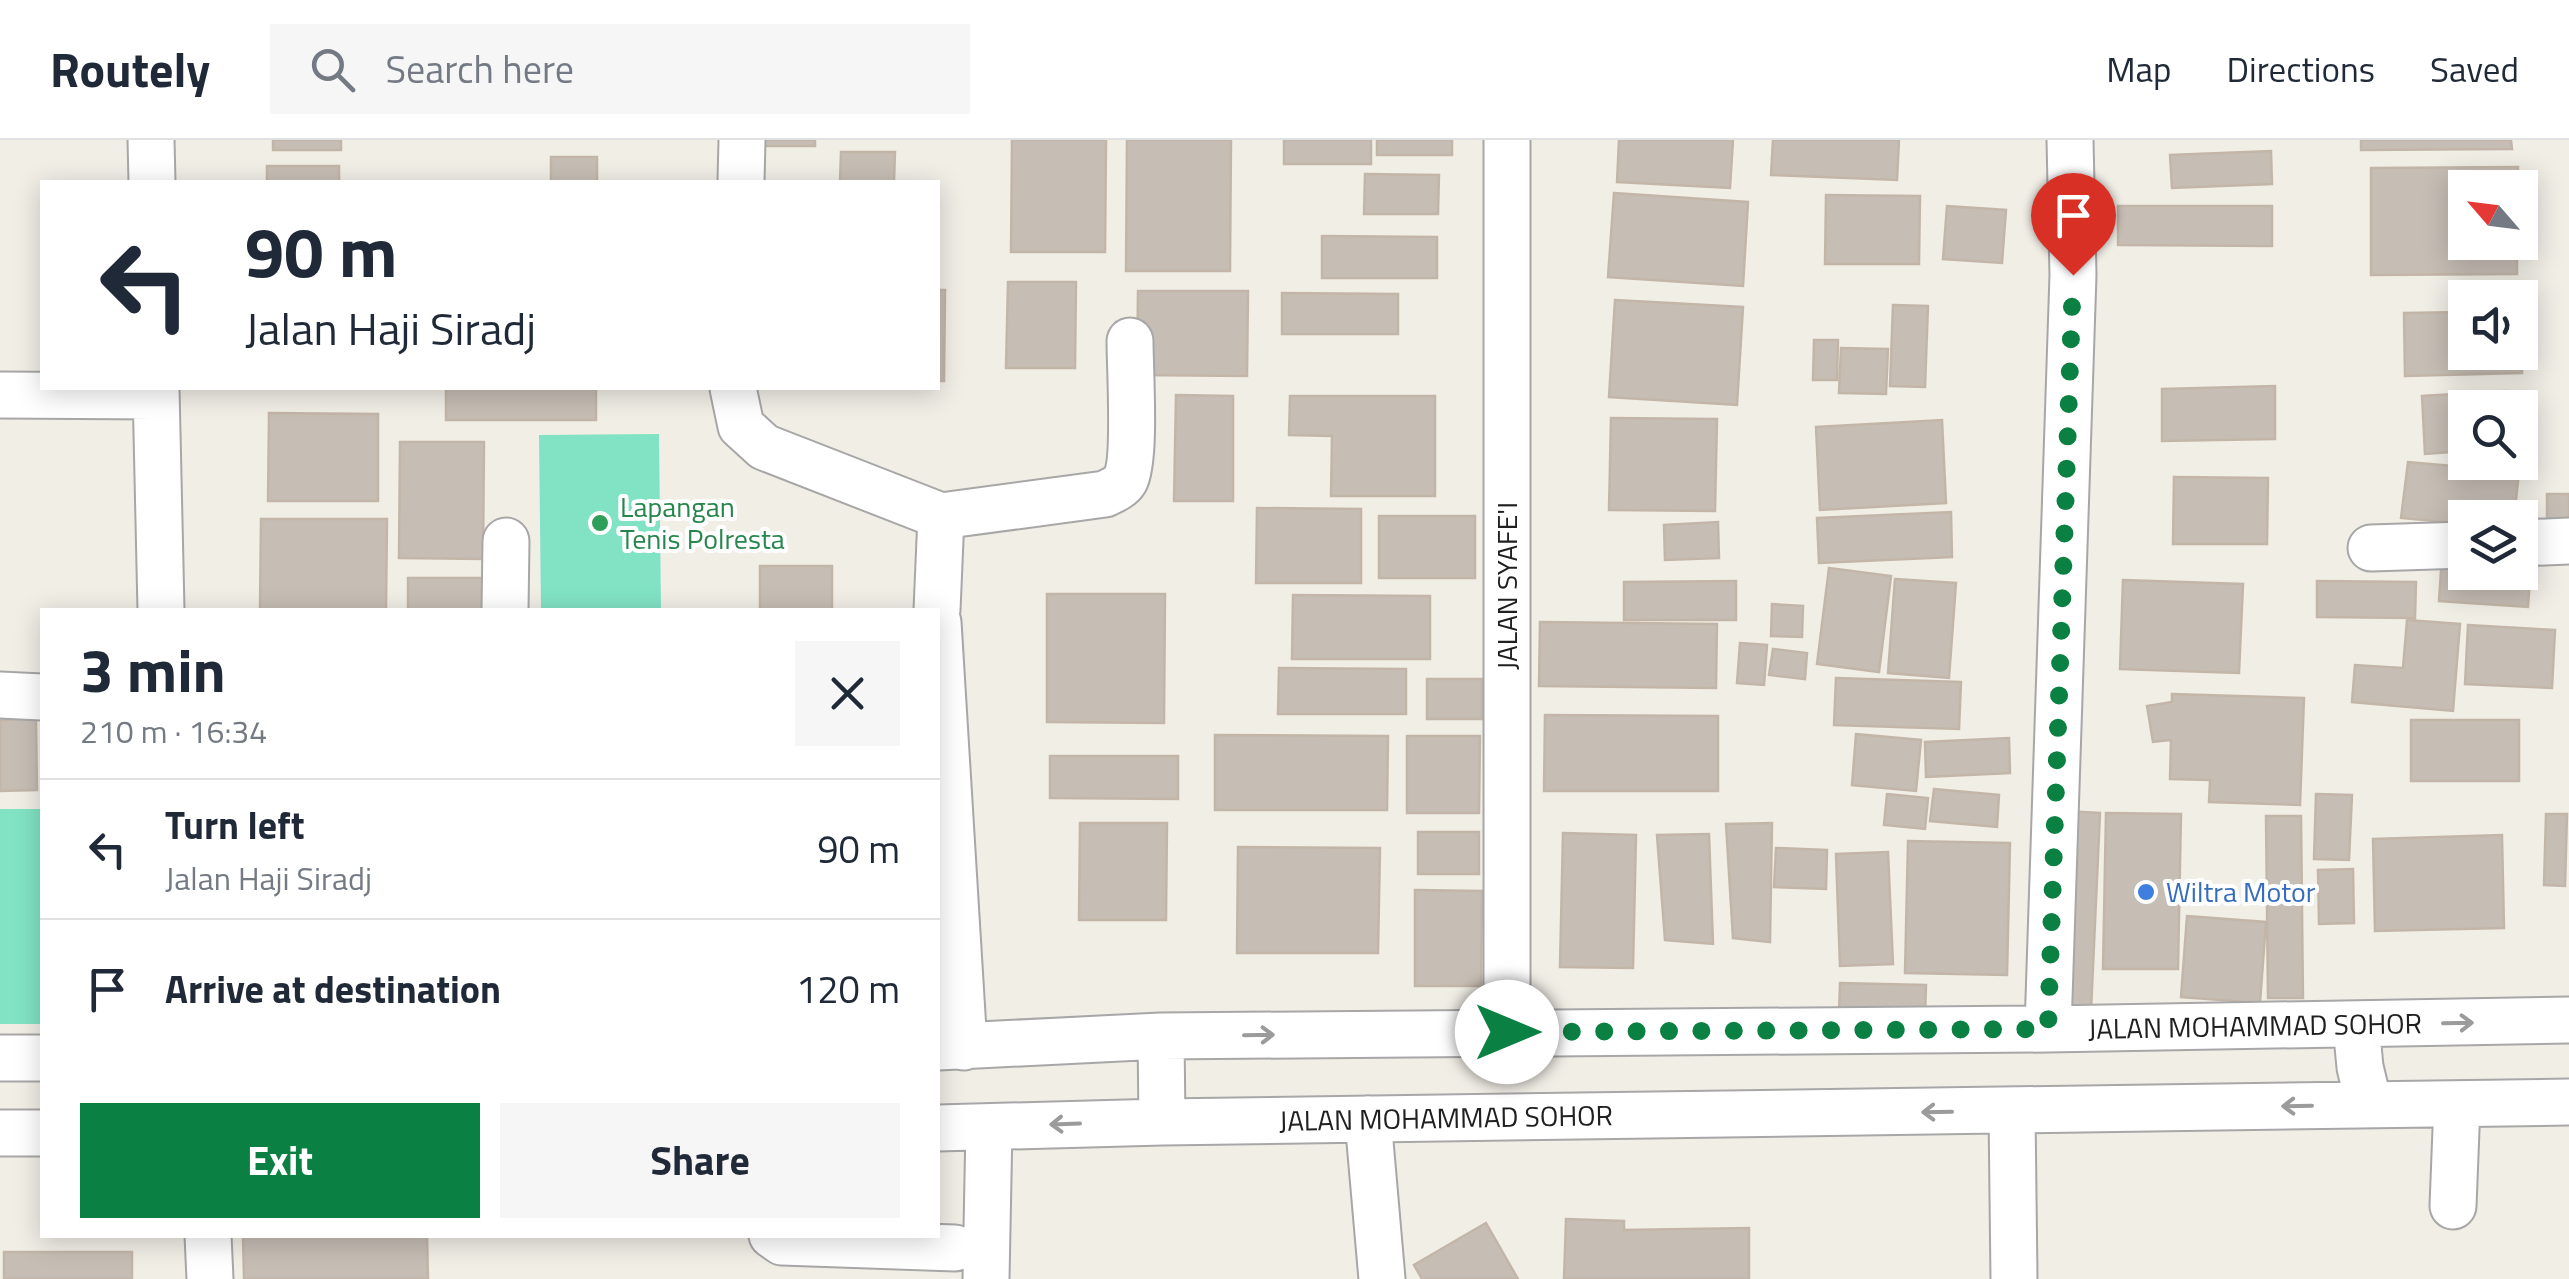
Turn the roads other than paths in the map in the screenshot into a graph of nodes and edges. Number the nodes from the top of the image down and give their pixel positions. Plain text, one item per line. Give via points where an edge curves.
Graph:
1 (151, 140) edge
2 (742, 140) edge
3 (1507, 140) edge
4 (2070, 140) edge
5 (152, 180) edge
6 (741, 180) edge
7 (1130, 342) dead end
8 (733, 390) edge
9 (156, 392) edge
10 (0, 395) edge
11 (940, 516) junction
12 (506, 541) dead end
13 (2569, 541) edge
14 (2538, 542) edge
15 (2448, 546) edge
16 (2371, 548) dead end
17 (160, 608) edge
18 (505, 608) edge
19 (937, 608) edge
20 (940, 693) edge
21 (0, 695) edge
22 (40, 697) edge
23 (2569, 1020) edge
24 (2356, 1025) junction
25 (2048, 1029) junction
26 (1507, 1032) junction
27 (1161, 1036) junction
28 (950, 1047) edge
29 (0, 1058) edge
30 (40, 1058) edge
31 (2569, 1102) edge
32 (2457, 1104) junction
33 (2369, 1105) junction
34 (2012, 1110) junction
35 (1368, 1119) junction
36 (1162, 1122) junction
37 (963, 1128) edge
38 (0, 1133) edge
39 (40, 1133) edge
40 (2453, 1206) dead end
41 (208, 1238) edge
42 (776, 1238) edge
43 (966, 1269) edge
44 (210, 1279) edge
45 (1382, 1279) edge
46 (2014, 1279) edge

1 - 5 street
2 - 6 street
3 - 26 street, JALAN SYAFE'I
4 - 25 street via 2073,275
7 - 11 street via 1130,459 1120,485 1105,494
8 - 11 street via 741,426 764,447
9 - 10 street
9 - 17 street
11 - 19 street
12 - 18 street
13 - 14 street
15 - 16 street
20 - 28 street
21 - 22 street
24 -> 23 street, JALAN MOHAMMAD SOHOR
24 - 25 street, JALAN MOHAMMAD SOHOR
24 - 33 street
25 - 26 street, JALAN MOHAMMAD SOHOR
27 -> 26 street, JALAN MOHAMMAD SOHOR
27 - 28 street, JALAN MOHAMMAD SOHOR
27 - 36 street
29 - 30 street
31 - 32 street, JALAN MOHAMMAD SOHOR
32 - 33 street, JALAN MOHAMMAD SOHOR
32 - 40 street
33 -> 34 street, JALAN MOHAMMAD SOHOR
34 -> 35 street, JALAN MOHAMMAD SOHOR
34 - 46 street
35 - 36 street, JALAN MOHAMMAD SOHOR
35 - 45 street
36 -> 37 street, JALAN MOHAMMAD SOHOR
37 - 43 street
38 - 39 street
41 - 44 street
42 - 43 street

